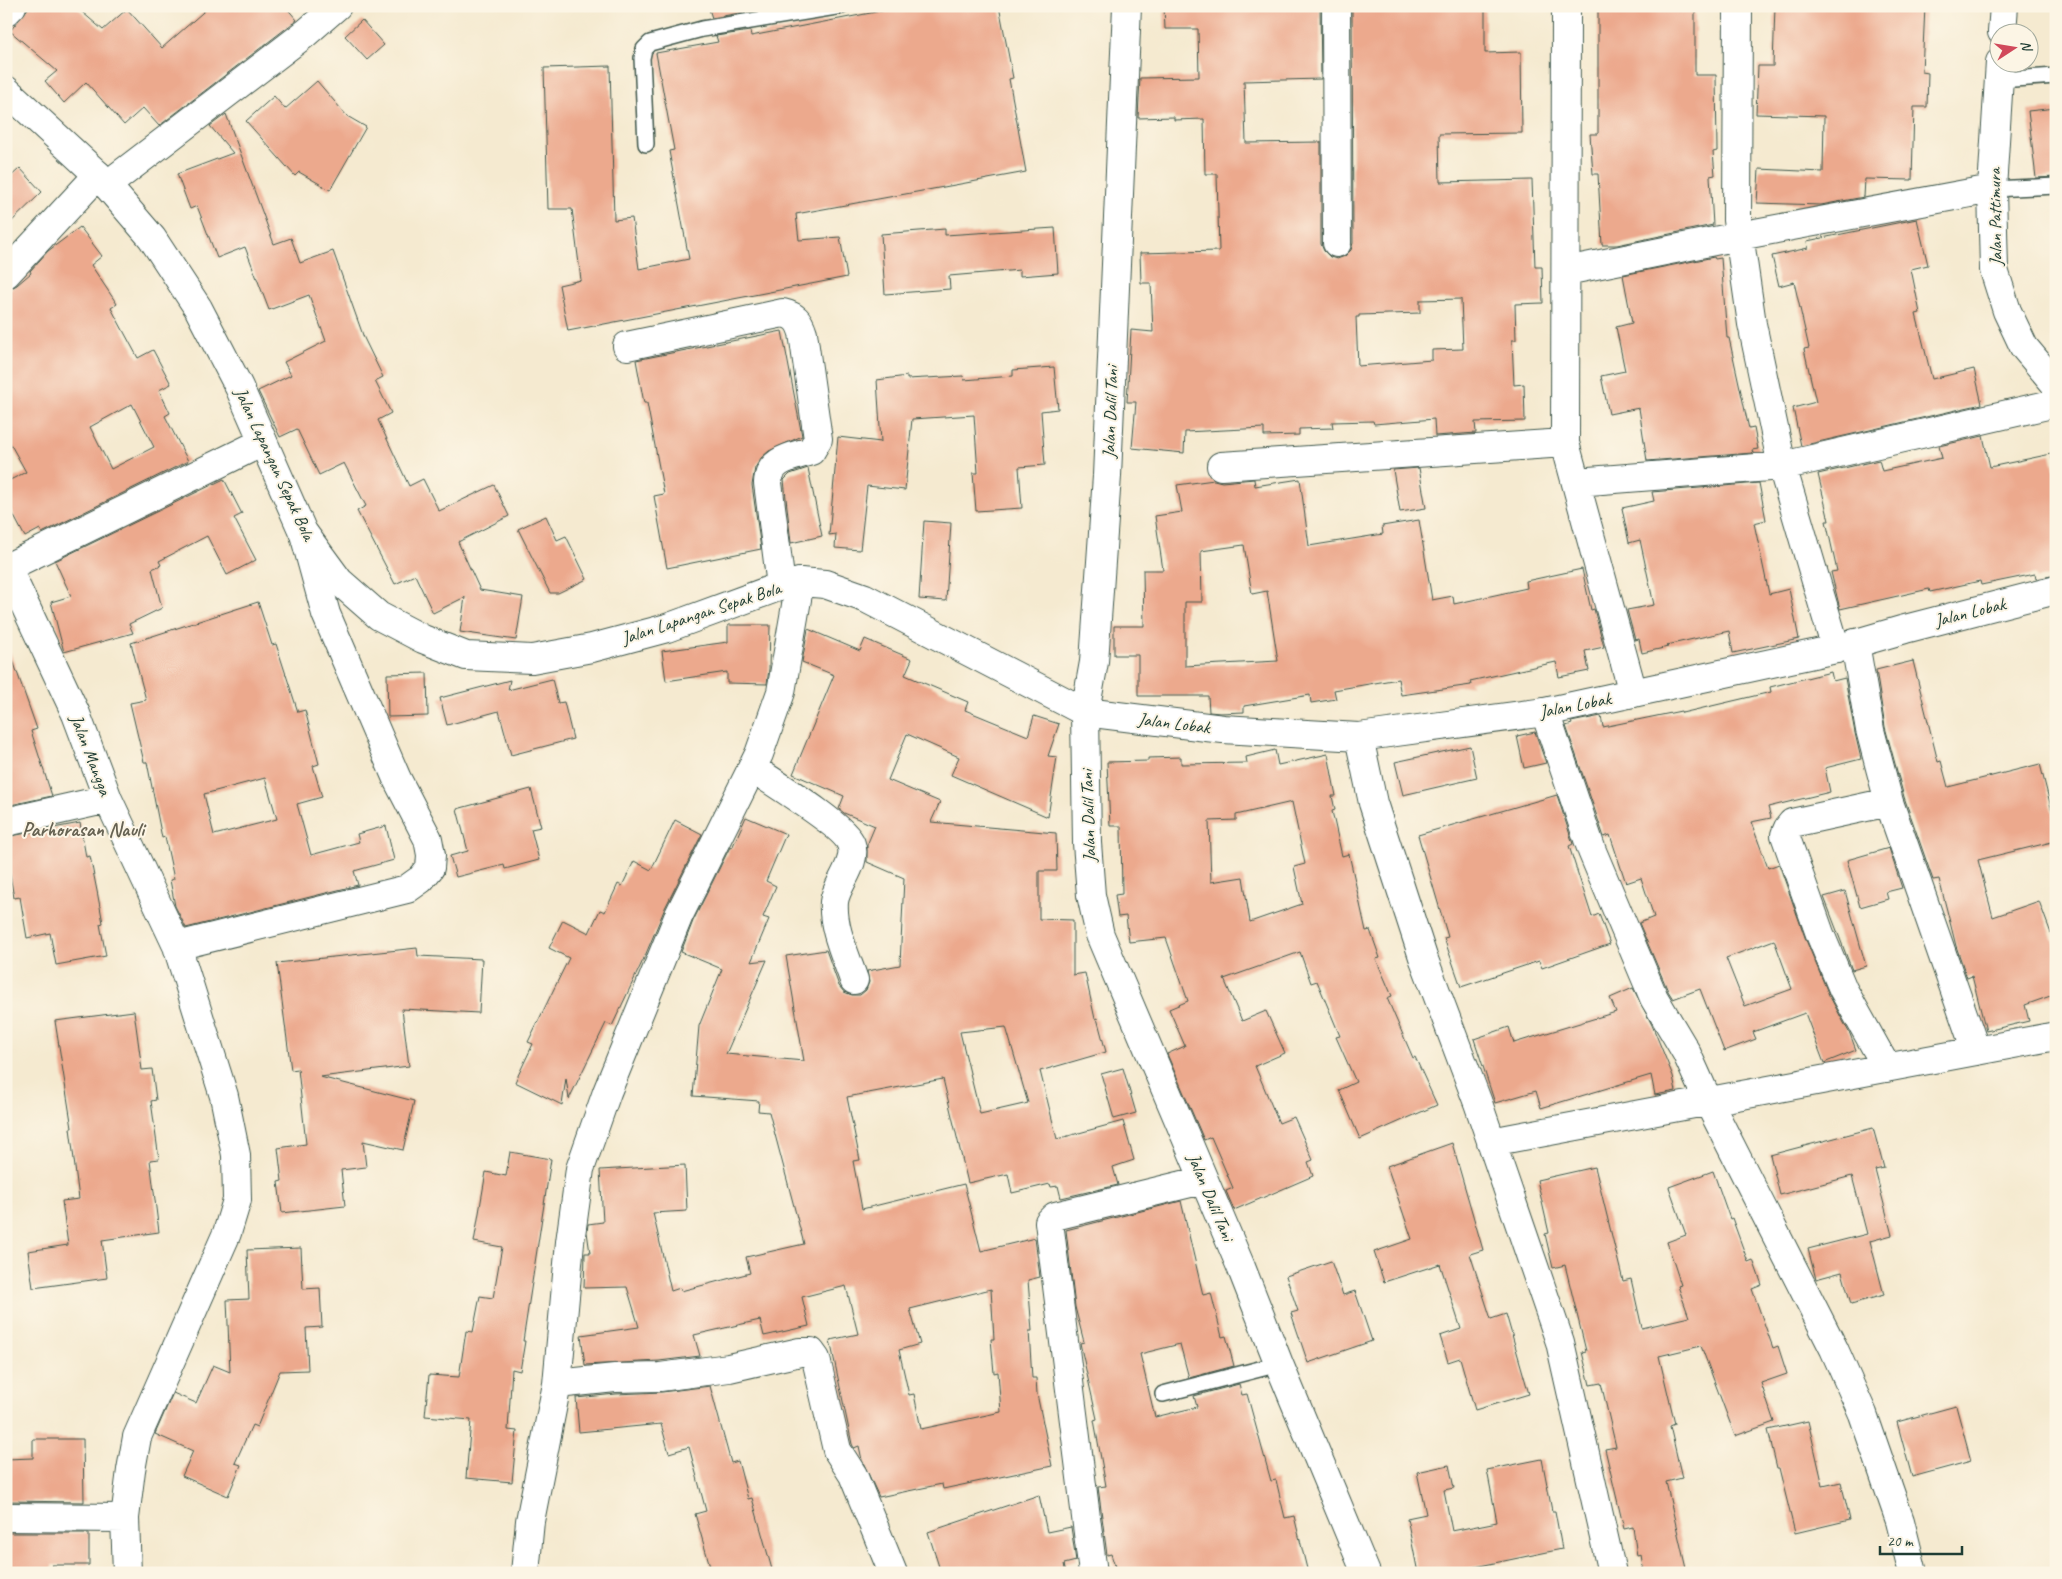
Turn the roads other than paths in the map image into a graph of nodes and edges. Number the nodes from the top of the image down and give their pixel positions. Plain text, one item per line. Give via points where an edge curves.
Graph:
1 (12, 6) edge
2 (338, 6) edge
3 (842, 6) edge
4 (1127, 6) edge
5 (1336, 6) edge
6 (1566, 6) edge
7 (1738, 6) edge
8 (2004, 6) edge
9 (6, 12) edge
10 (2003, 22) edge
11 (1999, 72) edge
12 (2010, 72) edge
13 (2056, 76) edge
14 (6, 90) edge
15 (646, 144) dead end
16 (102, 180) junction
17 (2056, 186) edge
18 (1992, 189) junction
19 (1739, 236) junction
20 (1337, 243) dead end
21 (1566, 270) junction
22 (6, 274) edge
23 (627, 346) dead end
24 (2056, 385) edge
25 (2056, 403) edge
26 (263, 442) junction
27 (1565, 443) junction
28 (1221, 466) dead end
29 (1782, 466) junction
30 (1576, 482) junction
31 (303, 532) junction
32 (7, 566) edge
33 (790, 584) junction
34 (2056, 590) edge
35 (1845, 646) junction
36 (1633, 693) junction
37 (1085, 712) junction
38 (1546, 712) junction
39 (1359, 737) junction
40 (752, 768) junction
41 (108, 799) junction
42 (1889, 802) junction
43 (6, 822) edge
44 (177, 946) junction
45 (854, 980) dead end
46 (2056, 1036) edge
47 (1976, 1051) junction
48 (1887, 1068) junction
49 (1708, 1101) junction
50 (1491, 1142) junction
51 (1203, 1180) junction
52 (1279, 1364) junction
53 (557, 1384) junction
54 (1163, 1394) dead end
55 (6, 1517) edge
56 (125, 1518) junction
57 (127, 1573) edge
58 (525, 1573) edge
59 (893, 1573) edge
60 (1093, 1573) edge
61 (1366, 1573) edge
62 (1612, 1573) edge
63 (1913, 1573) edge

1 - 9 street
2 - 16 street via 306,33
3 - 15 lane via 702,28 650,42 642,58
4 - 37 street, Jalan Dalil Tani via 1107,486 1096,644
5 - 20 street
6 - 21 street
7 - 19 street
8 - 10 street
11 - 18 street, Jalan Pattimura
12 - 13 lane
14 - 16 street, Jalan Lapangan Sepak Bola
16 - 22 street
16 - 26 street, Jalan Lapangan Sepak Bola via 152,238 198,308
17 - 18 lane
18 - 19 street
18 - 24 street, Jalan Pattimura via 1994,270 2007,311 2024,347
19 - 21 street
19 - 29 street via 1752,324
21 - 27 street
23 - 33 street via 783,313 794,315 800,323 818,439 811,451 781,460 768,473
25 - 29 street
26 - 31 street, Jalan Lapangan Sepak Bola
26 - 32 street
27 - 28 street
27 - 30 street
29 - 30 street
29 - 35 street
30 - 36 street
31 - 33 street, Jalan Lapangan Sepak Bola via 339,581 379,616 423,639 466,656 532,659 592,648 667,628
31 - 44 street via 326,614 386,754 428,839 430,868 407,889
32 - 41 street, Jalan Mangga via 76,714
33 - 37 street, Jalan Lapangan Sepak Bola via 825,584 865,598
33 - 40 street via 781,692
34 - 35 street, Jalan Lobak
35 - 36 street, Jalan Lobak
35 - 42 street
36 - 38 street, Jalan Lobak
37 - 39 street, Jalan Lobak via 1223,729
37 - 51 street, Jalan Dalil Tani via 1087,843 1091,895 1100,936
38 - 39 street, Jalan Lobak
38 - 49 street via 1592,852 1654,998 1686,1052
39 - 50 street via 1373,803 1422,957
40 - 45 street via 825,818 848,837 852,845 852,854 834,901 835,921
40 - 53 street via 679,915 606,1092 580,1169
41 - 43 street
41 - 44 street, Jalan Mangga
42 - 47 street
42 - 48 street via 1792,823 1786,835 1820,934 1843,988
44 - 56 street, Jalan Mangga via 224,1096 236,1155 237,1200 227,1233 137,1438
46 - 47 street
47 - 48 street
48 - 49 street
49 - 50 street
49 - 63 street via 1834,1349 1863,1414 1900,1521
50 - 62 street via 1560,1342
51 - 52 street, Jalan Dalil Tani
51 - 60 street via 1055,1216 1050,1222
52 - 54 lane
52 - 61 street, Jalan Dalil Tani
53 - 58 street via 530,1522
53 - 59 street via 615,1378 660,1378 811,1352 816,1359 837,1450 853,1475
55 - 56 street
56 - 57 street, Jalan Mangga

